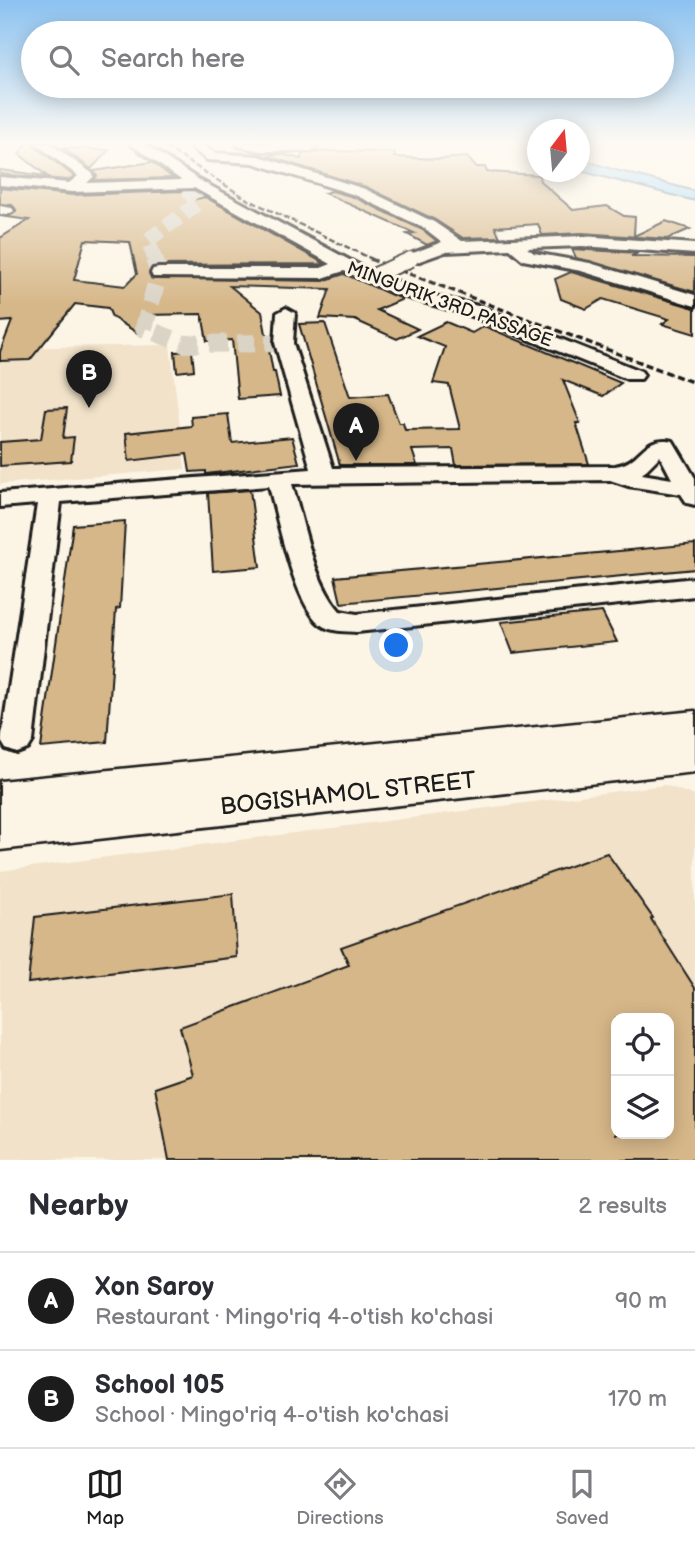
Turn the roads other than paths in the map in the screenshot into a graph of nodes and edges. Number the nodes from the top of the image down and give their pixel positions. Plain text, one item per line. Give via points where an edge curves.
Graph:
1 (220, 197) edge
2 (371, 197) edge
3 (531, 225) dead end
4 (515, 245) junction
5 (459, 247) junction
6 (695, 249) edge
7 (411, 259) joint
8 (343, 265) junction
9 (159, 273) dead end
10 (371, 277) junction
11 (695, 301) edge
12 (286, 313) dead end
13 (634, 375) dead end
14 (615, 473) junction
15 (324, 475) junction
16 (279, 480) junction
17 (692, 493) edge
18 (50, 498) junction
19 (0, 500) edge
20 (695, 587) edge
21 (695, 727) edge
22 (17, 741) dead end
23 (695, 755) edge
24 (0, 800) edge
25 (0, 830) edge

1 - 8 street, MINGURIK 3RD PASSAGE
2 - 5 street via 429,225
3 - 4 street via 532,236 513,241
4 - 5 street
4 - 6 street via 582,242
4 - 11 street via 529,257 584,267
5 - 7 street via 443,247
7 - 10 street, bridge
8 - 9 street via 319,273
8 - 10 street, MINGURIK 3RD PASSAGE
10 - 13 street, MINGURIK 3RD PASSAGE via 444,305 472,310
12 - 15 street via 284,342
14 - 15 street
14 - 17 street via 628,480
14 - 17 street via 634,471 645,464 654,448 665,446
15 - 16 street
16 - 18 street
16 - 20 street via 312,587 321,610 333,621 357,623
18 - 19 street
18 - 22 street
21 - 24 main road, BOGISHAMOL STREET
23 - 25 main road, BOGISHAMOL STREET

